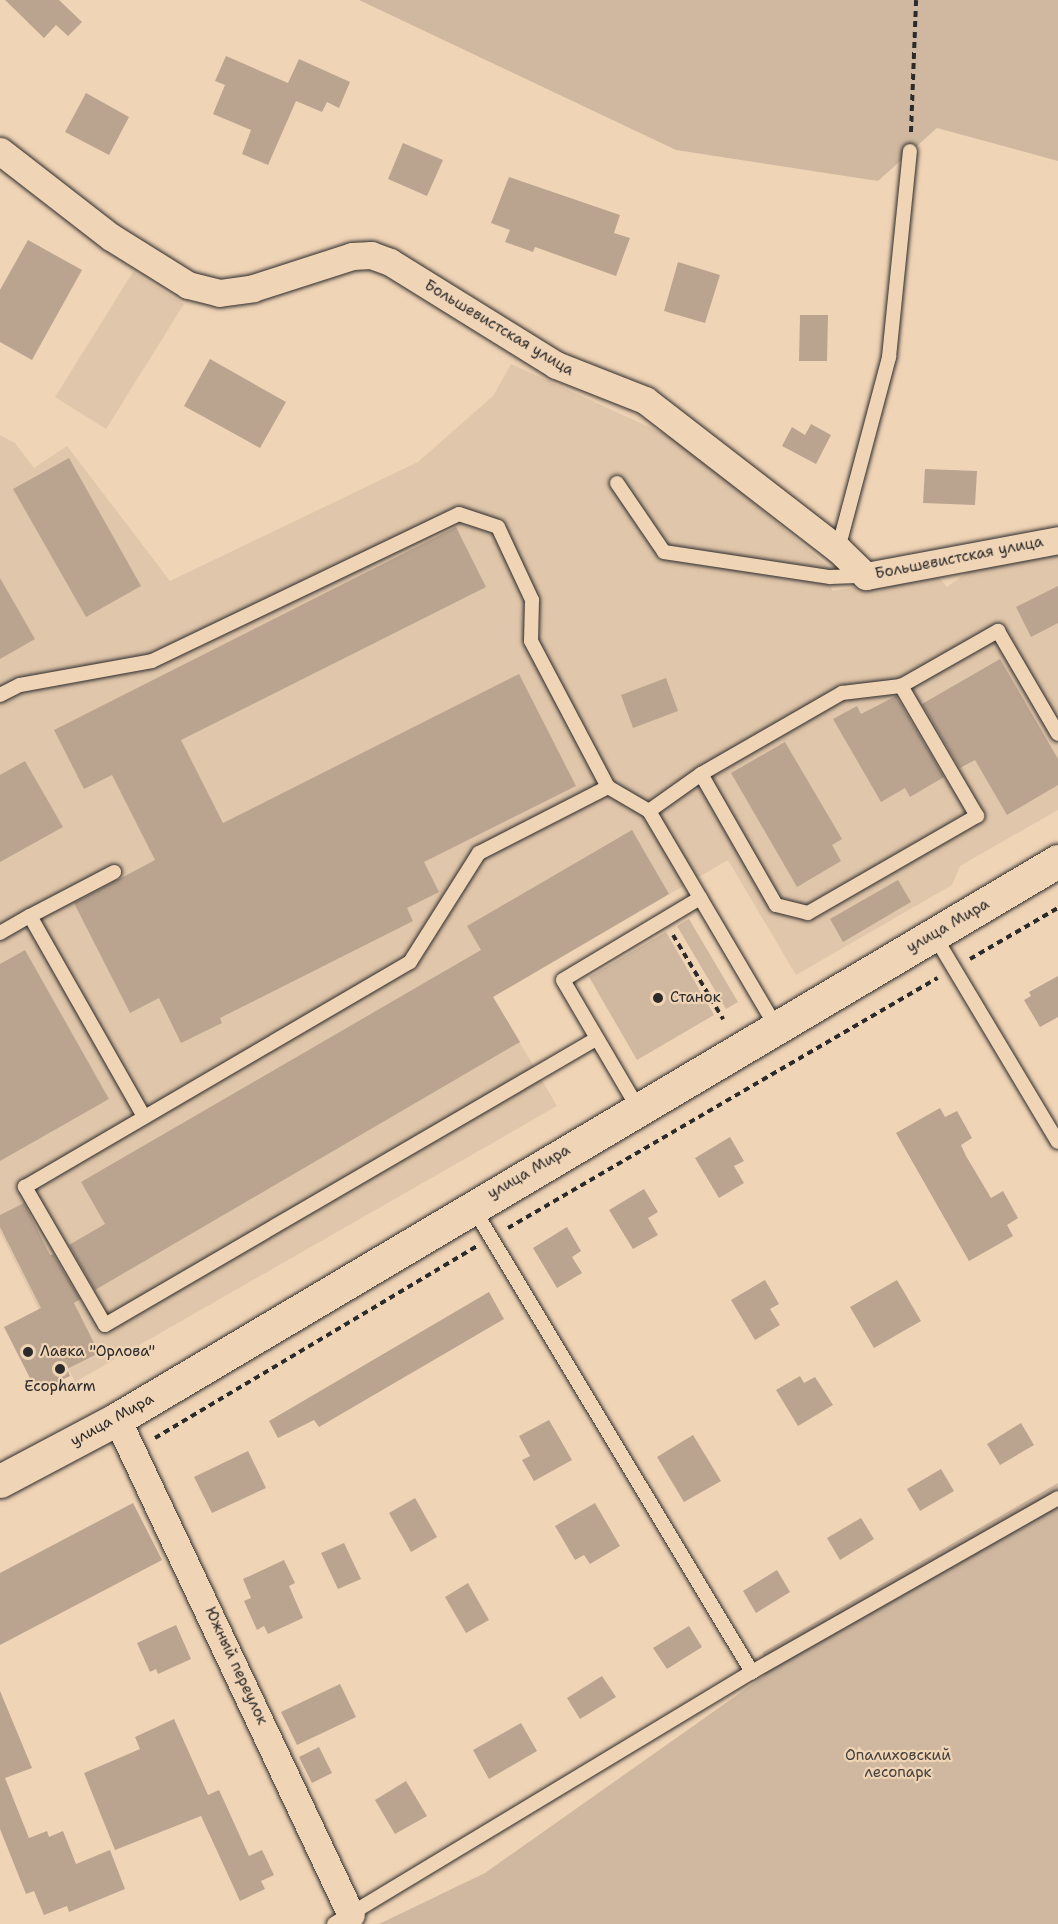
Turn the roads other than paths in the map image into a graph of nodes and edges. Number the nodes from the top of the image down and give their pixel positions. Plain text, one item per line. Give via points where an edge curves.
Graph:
1 (0, 151) edge
2 (910, 151) road end
3 (617, 483) dead end
4 (1058, 540) edge
5 (838, 549) junction
6 (867, 576) junction
7 (901, 686) junction
8 (0, 695) edge
9 (1058, 734) edge
10 (701, 774) junction
11 (608, 787) junction
12 (649, 811) junction
13 (1058, 861) edge
14 (114, 872) dead end
15 (700, 898) junction
16 (30, 916) junction
17 (0, 933) edge
18 (934, 934) junction
19 (776, 1027) junction
20 (597, 1039) junction
21 (638, 1108) junction
22 (144, 1117) junction
23 (1058, 1142) edge
24 (472, 1206) junction
25 (117, 1419) junction
26 (0, 1481) edge
27 (1058, 1498) edge
28 (752, 1672) junction
29 (342, 1920) edge

1 - 5 street, Большевистская улица via 111,237 189,285 219,293 253,288 352,256 371,255 390,262 556,365 645,400
2 - 5 lane via 889,357
3 - 6 lane via 664,552 830,577
4 - 6 street, Большевистская улица
5 - 6 street, Большевистская улица
7 - 9 lane via 998,631
7 - 10 lane via 842,693
7 - 10 lane via 977,816 808,913 776,905
8 - 11 lane via 20,684 152,661 459,514 498,527 532,600 531,641
10 - 12 lane
11 - 12 lane
11 - 22 lane via 479,853 410,962
12 - 15 lane
13 - 18 street, улица Мира
14 - 16 lane
15 - 19 lane
15 - 20 lane via 563,980
16 - 17 lane
16 - 22 lane
18 - 19 street, улица Мира
18 - 23 lane
19 - 21 street, улица Мира
20 - 21 lane
20 - 22 lane via 105,1325 25,1187
21 - 24 street, улица Мира
24 - 25 street, улица Мира
24 - 28 lane
25 - 26 street, улица Мира
25 - 29 street, Южный переулок
27 - 28 lane
28 - 29 lane

